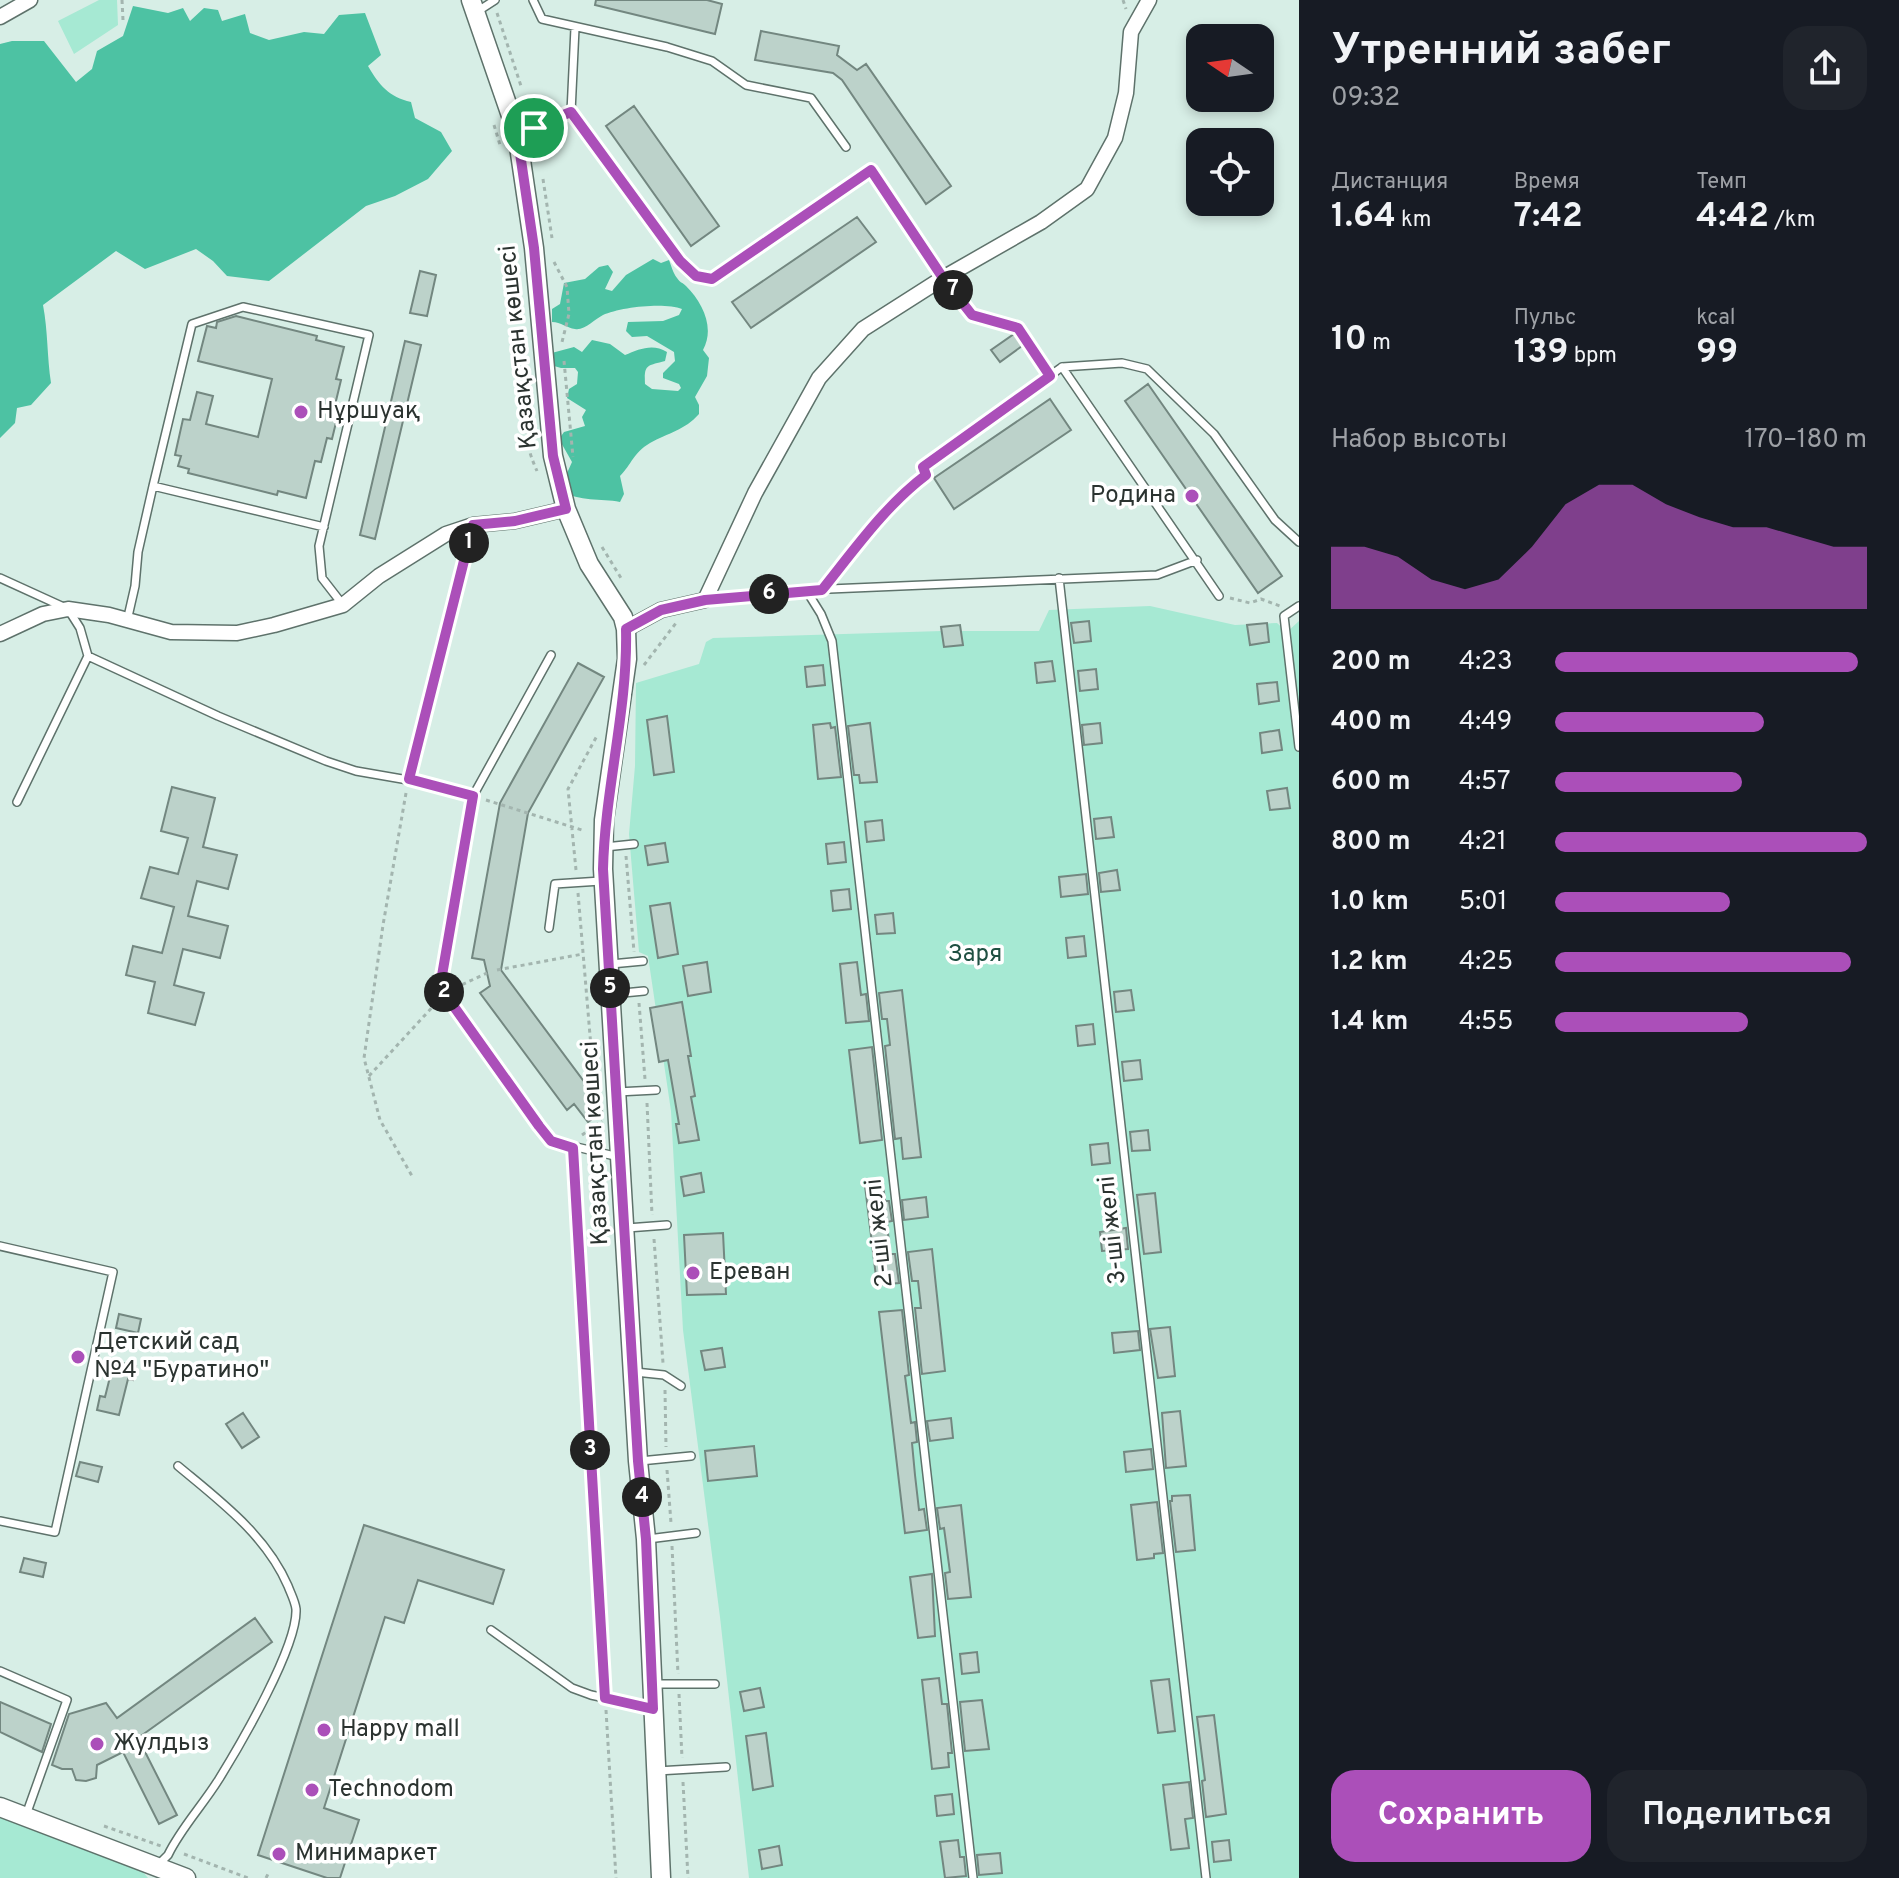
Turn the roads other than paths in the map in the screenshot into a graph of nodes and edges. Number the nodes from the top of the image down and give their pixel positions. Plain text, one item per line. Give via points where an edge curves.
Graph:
1 (30, 0) edge
2 (495, 0) edge
3 (533, 0) edge
4 (1149, 0) edge
5 (474, 6) edge
6 (0, 17) edge
7 (575, 28) junction
8 (571, 112) junction
9 (517, 133) junction
10 (846, 147) dead end
11 (943, 278) junction
12 (1062, 367) junction
13 (1050, 376) junction
14 (923, 467) road end
15 (153, 486) junction
16 (566, 509) junction
17 (324, 527) junction
18 (1299, 542) edge
19 (1197, 560) junction
20 (0, 578) edge
21 (1059, 578) junction
22 (806, 590) junction
23 (1219, 596) road end
24 (705, 600) junction
25 (343, 605) junction
26 (1299, 606) edge
27 (68, 609) junction
28 (127, 621) junction
29 (626, 629) junction
30 (0, 634) edge
31 (551, 655) dead end
32 (88, 656) junction
33 (1299, 747) edge
34 (473, 796) junction
35 (17, 802) dead end
36 (604, 842) junction
37 (634, 844) dead end
38 (603, 881) junction
39 (549, 928) dead end
40 (643, 961) dead end
41 (609, 965) junction
42 (644, 991) dead end
43 (611, 994) junction
44 (656, 1090) dead end
45 (617, 1092) junction
46 (621, 1157) junction
47 (667, 1225) dead end
48 (625, 1228) junction
49 (0, 1246) edge
50 (633, 1371) junction
51 (681, 1386) dead end
52 (691, 1456) dead end
53 (638, 1461) junction
54 (178, 1466) dead end
55 (0, 1521) edge
56 (696, 1533) dead end
57 (646, 1539) junction
58 (491, 1630) dead end
59 (0, 1671) edge
60 (651, 1684) junction
61 (715, 1684) dead end
62 (653, 1709) junction
63 (726, 1767) dead end
64 (655, 1771) junction
65 (0, 1807) edge
66 (25, 1818) junction
67 (157, 1873) edge
68 (186, 1878) edge
69 (661, 1878) edge
70 (973, 1878) edge
71 (1206, 1878) edge

1 - 6 street
2 - 5 lane
3 - 7 lane via 542,19
4 - 11 street via 1131,32 1126,93 1115,138 1087,189
5 - 9 street, Қазақстан көшесі
7 - 8 lane
7 - 10 lane via 667,47 712,61 746,85 811,98
8 - 9 lane
8 - 11 lane via 696,276 712,279 871,170
9 - 16 street, Қазақстан көшесі via 534,248 553,456
11 - 13 lane via 972,315 1018,328
11 - 24 street via 863,329 819,378 755,493
12 - 13 lane
12 - 18 lane via 1122,363 1147,369 1214,434 1275,520
12 - 19 lane
13 - 14 lane
15 - 17 lane
15 - 17 lane via 192,324 243,307 369,335
15 - 28 lane
16 - 25 street via 446,534
16 - 29 street, Қазақстан көшесі via 589,564
17 - 25 lane via 319,546 322,578
19 - 21 lane via 1157,575
19 - 23 lane
20 - 27 lane
21 - 22 lane
21 - 71 lane, 3-ші желі
22 - 24 lane
22 - 70 lane, 2-ші желі via 832,641
24 - 29 street via 661,610
25 - 28 street via 237,633 171,632
26 - 33 lane via 1284,616
27 - 28 street
27 - 30 street
27 - 32 lane
29 - 36 street, Қазақстан көшесі via 627,659
31 - 34 lane
32 - 34 lane via 326,761
32 - 35 lane
34 - 46 lane via 440,987 551,1141
36 - 37 lane
36 - 38 street, Қазақстан көшесі
38 - 39 lane via 555,884
38 - 41 street, Қазақстан көшесі
40 - 41 lane
41 - 43 street, Қазақстан көшесі
42 - 43 lane
43 - 45 street, Қазақстан көшесі
44 - 45 lane
45 - 46 street, Қазақстан көшесі
46 - 48 street, Қазақстан көшесі
47 - 48 lane
48 - 50 street, Қазақстан көшесі
49 - 55 lane via 113,1272 55,1532
50 - 51 lane via 664,1375
50 - 53 street, Қазақстан көшесі
52 - 53 lane
53 - 57 street, Қазақстан көшесі
54 - 67 lane via 264,1545 296,1605 295,1626 253,1720
56 - 57 lane
57 - 60 street, Қазақстан көшесі
58 - 62 lane via 572,1688
59 - 66 lane via 67,1700
60 - 61 lane
60 - 62 street, Қазақстан көшесі
62 - 64 street, Қазақстан көшесі
63 - 64 lane
64 - 69 street, Қазақстан көшесі
65 - 66 street
66 - 67 street
67 - 68 street

